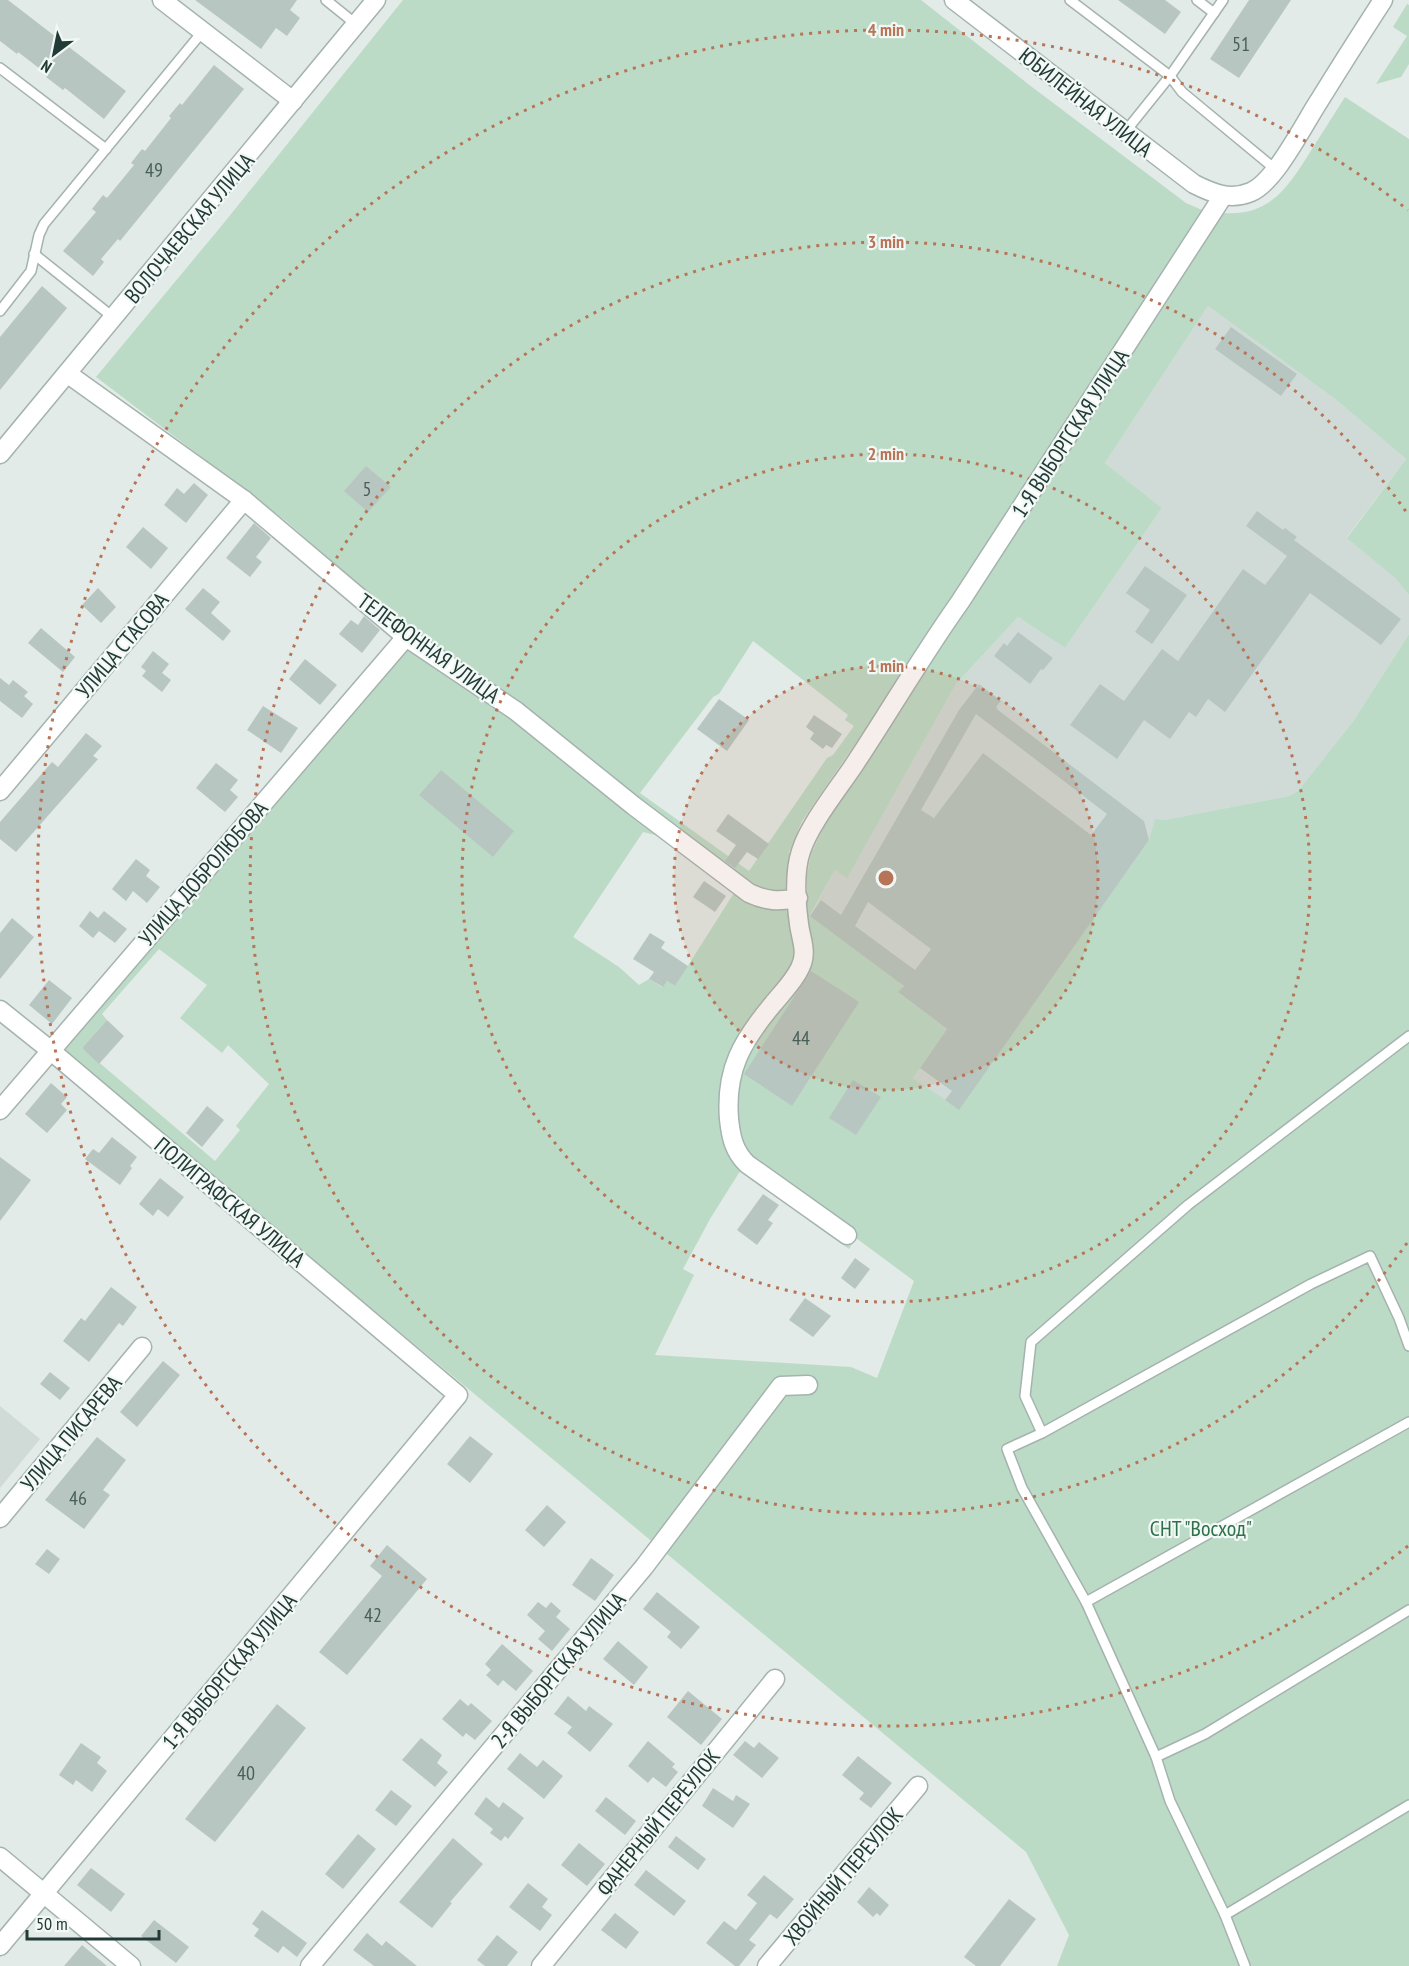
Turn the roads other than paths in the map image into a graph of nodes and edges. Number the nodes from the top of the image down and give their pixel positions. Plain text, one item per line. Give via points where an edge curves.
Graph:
1 (162, 0) edge
2 (326, 0) edge
3 (376, 0) edge
4 (954, 0) edge
5 (1070, 0) edge
6 (1197, 0) edge
7 (1222, 0) edge
8 (1383, 0) edge
9 (1214, 13) junction
10 (357, 25) junction
11 (203, 31) junction
12 (0, 68) edge
13 (1170, 76) junction
14 (293, 101) junction
15 (1125, 132) junction
16 (106, 149) junction
17 (1275, 169) junction
18 (1223, 196) junction
19 (34, 254) junction
20 (0, 311) edge
21 (114, 318) junction
22 (68, 374) junction
23 (0, 454) edge
24 (244, 500) junction
25 (406, 637) junction
26 (0, 791) edge
27 (798, 898) junction
28 (0, 1010) edge
29 (1409, 1036) edge
30 (50, 1050) junction
31 (0, 1110) edge
32 (847, 1235) dead end
33 (1409, 1311) edge
34 (1399, 1318) junction
35 (1409, 1346) edge
36 (142, 1347) dead end
37 (808, 1385) dead end
38 (458, 1395) joint
39 (1409, 1422) edge
40 (1042, 1433) junction
41 (0, 1518) edge
42 (1086, 1602) junction
43 (1409, 1610) edge
44 (775, 1678) dead end
45 (1156, 1757) junction
46 (918, 1786) dead end
47 (1409, 1805) edge
48 (0, 1857) edge
49 (44, 1894) junction
50 (1225, 1915) junction
51 (0, 1946) edge
52 (131, 1966) edge
53 (310, 1966) edge
54 (541, 1966) edge
55 (767, 1966) edge
56 (1245, 1966) edge

1 - 11 street
2 - 10 lane
3 - 10 street, ВОЛОЧАЕВСКАЯ УЛИЦА
4 - 15 street, ЮБИЛЕЙНАЯ УЛИЦА
5 - 13 lane
6 - 9 lane
7 - 9 lane
8 - 17 street
9 - 13 lane
10 - 14 street, ВОЛОЧАЕВСКАЯ УЛИЦА
11 - 14 street
11 - 16 lane
12 - 16 lane
13 - 15 lane
13 - 17 lane via 1182,92
14 - 21 street, ВОЛОЧАЕВСКАЯ УЛИЦА
15 - 18 street, ЮБИЛЕЙНАЯ УЛИЦА via 1194,184
16 - 19 lane via 44,224
17 - 18 street via 1251,192
18 - 27 street, 1-Я ВЫБОРГСКАЯ УЛИЦА via 816,823 799,859
19 - 20 lane via 26,280
19 - 21 lane
21 - 22 street, ВОЛОЧАЕВСКАЯ УЛИЦА
22 - 23 street, ВОЛОЧАЕВСКАЯ УЛИЦА
22 - 24 street, ТЕЛЕФОННАЯ УЛИЦА
24 - 25 street, ТЕЛЕФОННАЯ УЛИЦА
24 - 26 street, УЛИЦА СТАСОВА
25 - 27 street, ТЕЛЕФОННАЯ УЛИЦА via 516,711 749,893 769,900
25 - 30 street, УЛИЦА ДОБРОЛЮБОВА
27 - 32 street, 1-Я ВЫБОРГСКАЯ УЛИЦА via 803,960 739,1055 728,1088 731,1135 747,1164
28 - 30 street, ПОЛИГРАФСКАЯ УЛИЦА
29 - 40 lane via 1188,1205 1031,1342 1025,1396
30 - 31 street, УЛИЦА ДОБРОЛЮБОВА
30 - 38 street, ПОЛИГРАФСКАЯ УЛИЦА
33 - 34 lane
34 - 35 lane
34 - 40 lane via 1370,1256 1311,1284
36 - 41 street, УЛИЦА ПИСАРЕВА
37 - 53 street, 2-Я ВЫБОРГСКАЯ УЛИЦА via 781,1386 644,1567
38 - 49 street, 1-Я ВЫБОРГСКАЯ УЛИЦА
39 - 42 lane
40 - 42 lane via 1007,1449 1022,1488
42 - 45 lane
43 - 45 lane via 1204,1734
44 - 54 street, ФАНЕРНЫЙ ПЕРЕУЛОК
45 - 50 lane via 1170,1802
46 - 55 street, ХВОЙНЫЙ ПЕРЕУЛОК
47 - 50 lane
48 - 49 street
49 - 51 street, 1-Я ВЫБОРГСКАЯ УЛИЦА
49 - 52 street
50 - 56 lane

